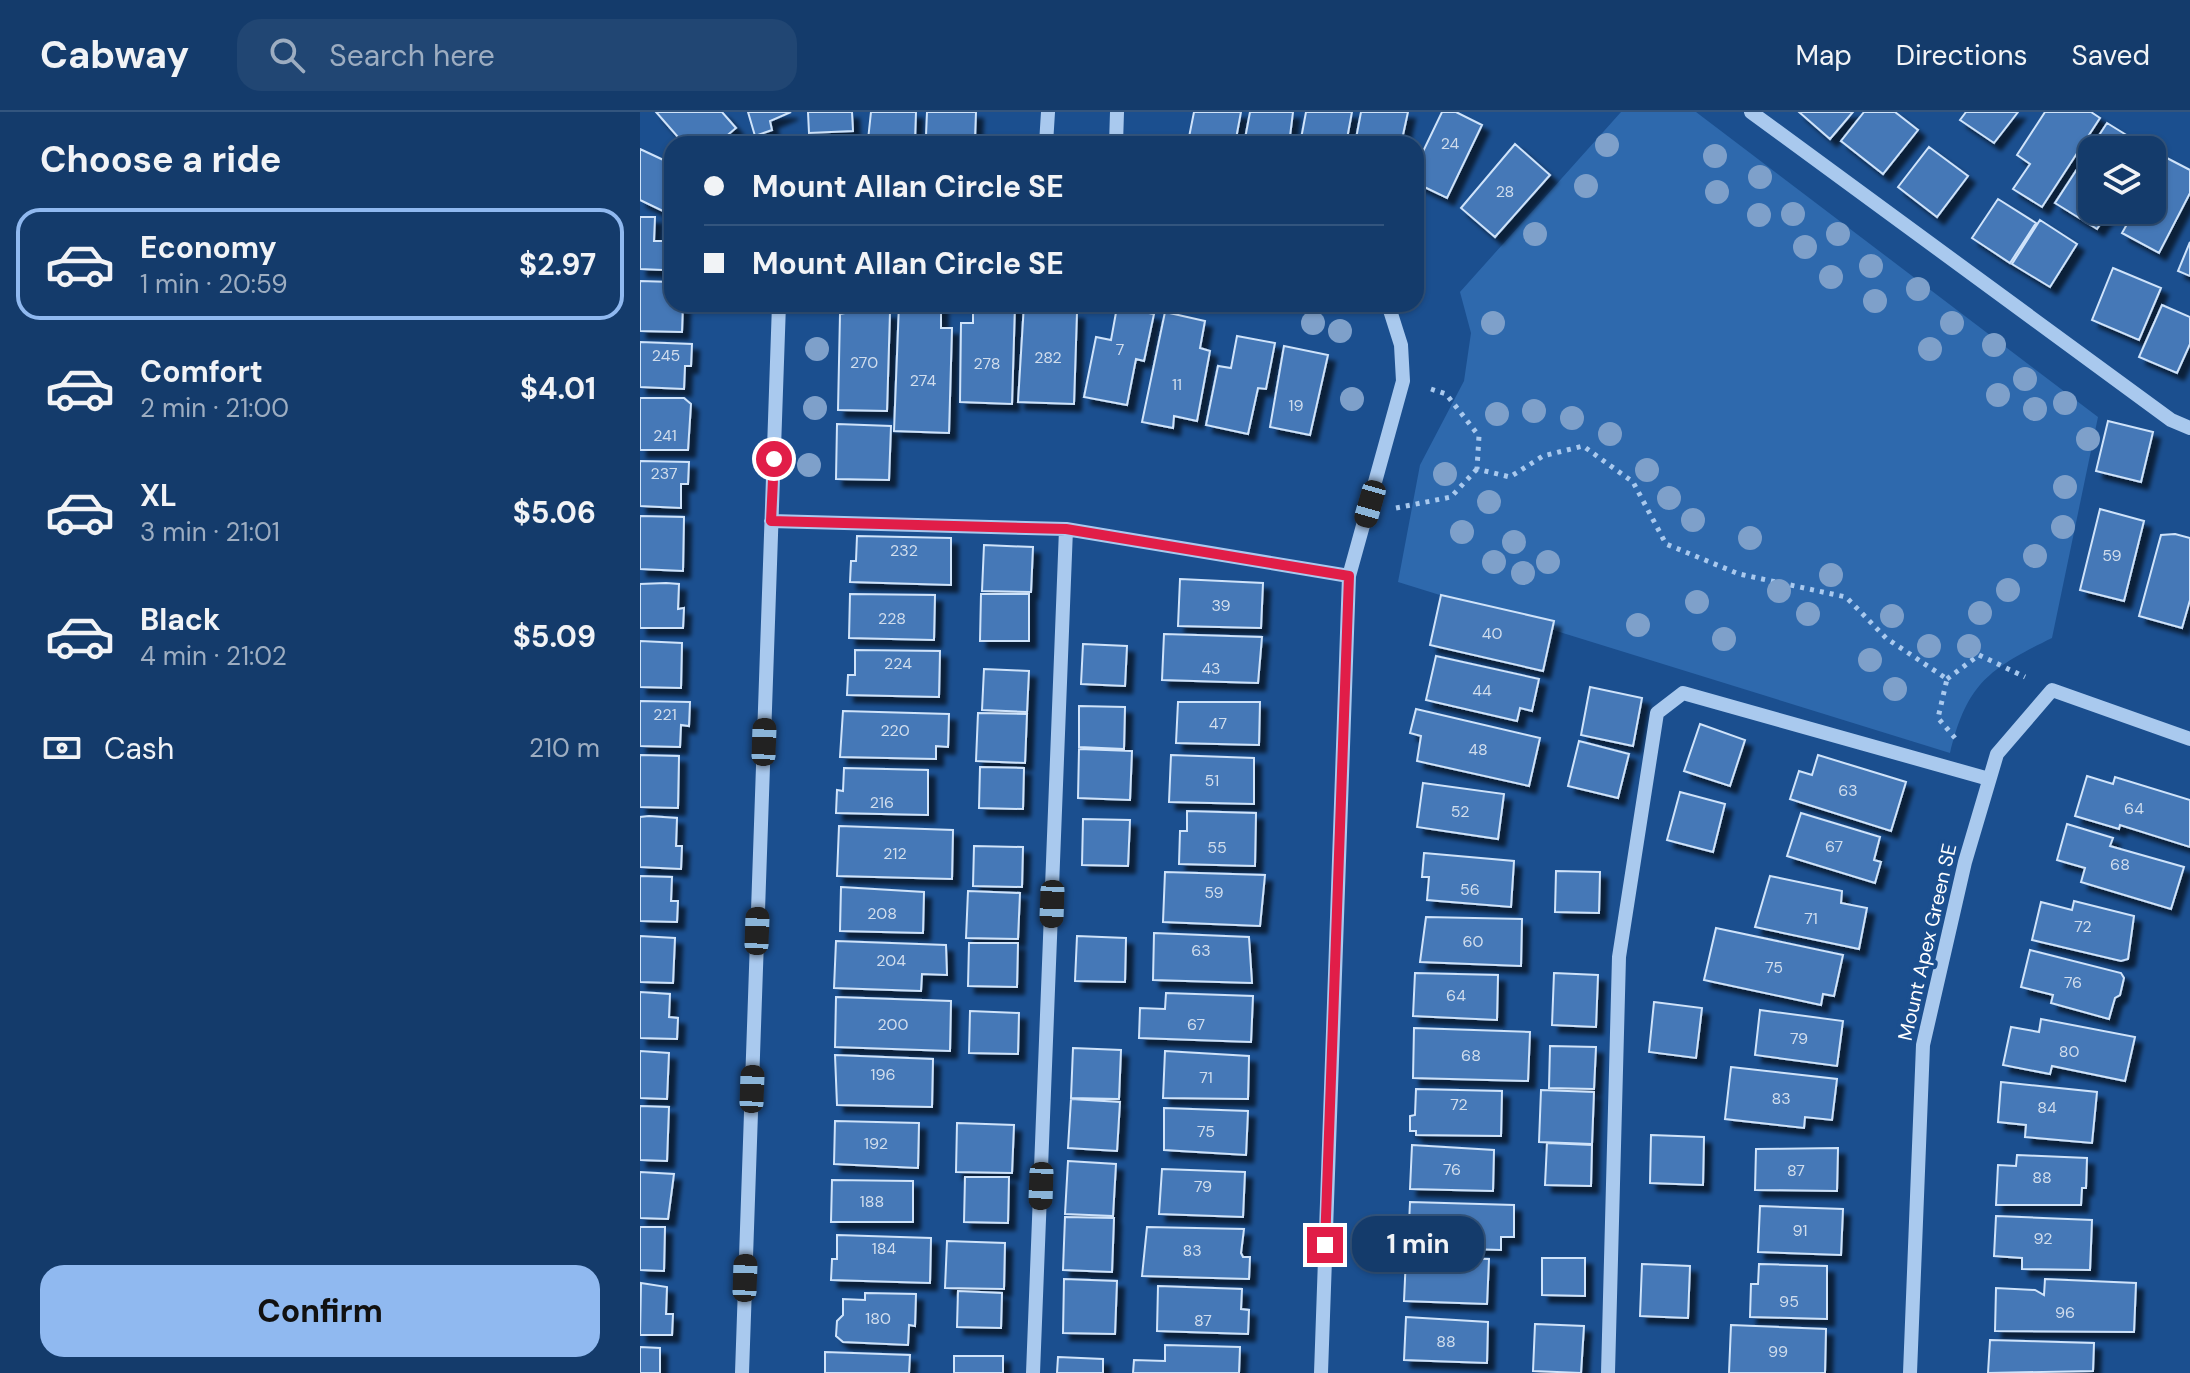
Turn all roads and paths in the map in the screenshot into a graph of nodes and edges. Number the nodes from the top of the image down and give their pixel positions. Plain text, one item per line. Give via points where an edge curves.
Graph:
1 (1048, 112) edge
2 (1117, 112) edge
3 (1751, 112) edge
4 (1046, 136) edge
5 (1116, 136) edge
6 (779, 312) edge
7 (1391, 312) edge
8 (1403, 381) junction
9 (2190, 428) edge
10 (1477, 469) junction
11 (1370, 504) junction
12 (771, 521) junction
13 (1066, 529) junction
14 (1349, 576) junction
15 (1947, 679) junction
16 (2052, 690) junction
17 (2190, 739) edge
18 (1997, 754) junction
19 (1989, 779) junction
20 (742, 1373) edge
21 (1033, 1373) edge
22 (1321, 1373) edge
23 (1608, 1373) edge
24 (1910, 1373) edge

1 - 4 street
2 - 5 street
3 - 9 street via 2171,420
6 - 12 street
7 - 8 street via 1401,345
8 - 10 path via 1446,394 1479,436
8 - 11 street
10 - 11 path via 1451,497 1403,509
10 - 15 path via 1510,477 1543,456 1583,446 1633,482 1666,544 1739,574 1846,597 1886,638
11 - 14 street
12 - 13 street
12 - 20 street
13 - 14 street
13 - 21 street
14 - 22 street
15 - 16 path via 1979,655
15 - 18 path via 1938,718 1959,745
16 - 17 street
16 - 18 street, Mount Apex Green SE
18 - 19 street, Mount Apex Green SE
19 - 23 street via 1683,693 1657,713 1619,957
19 - 24 street, Mount Apex Green SE via 1923,1045

